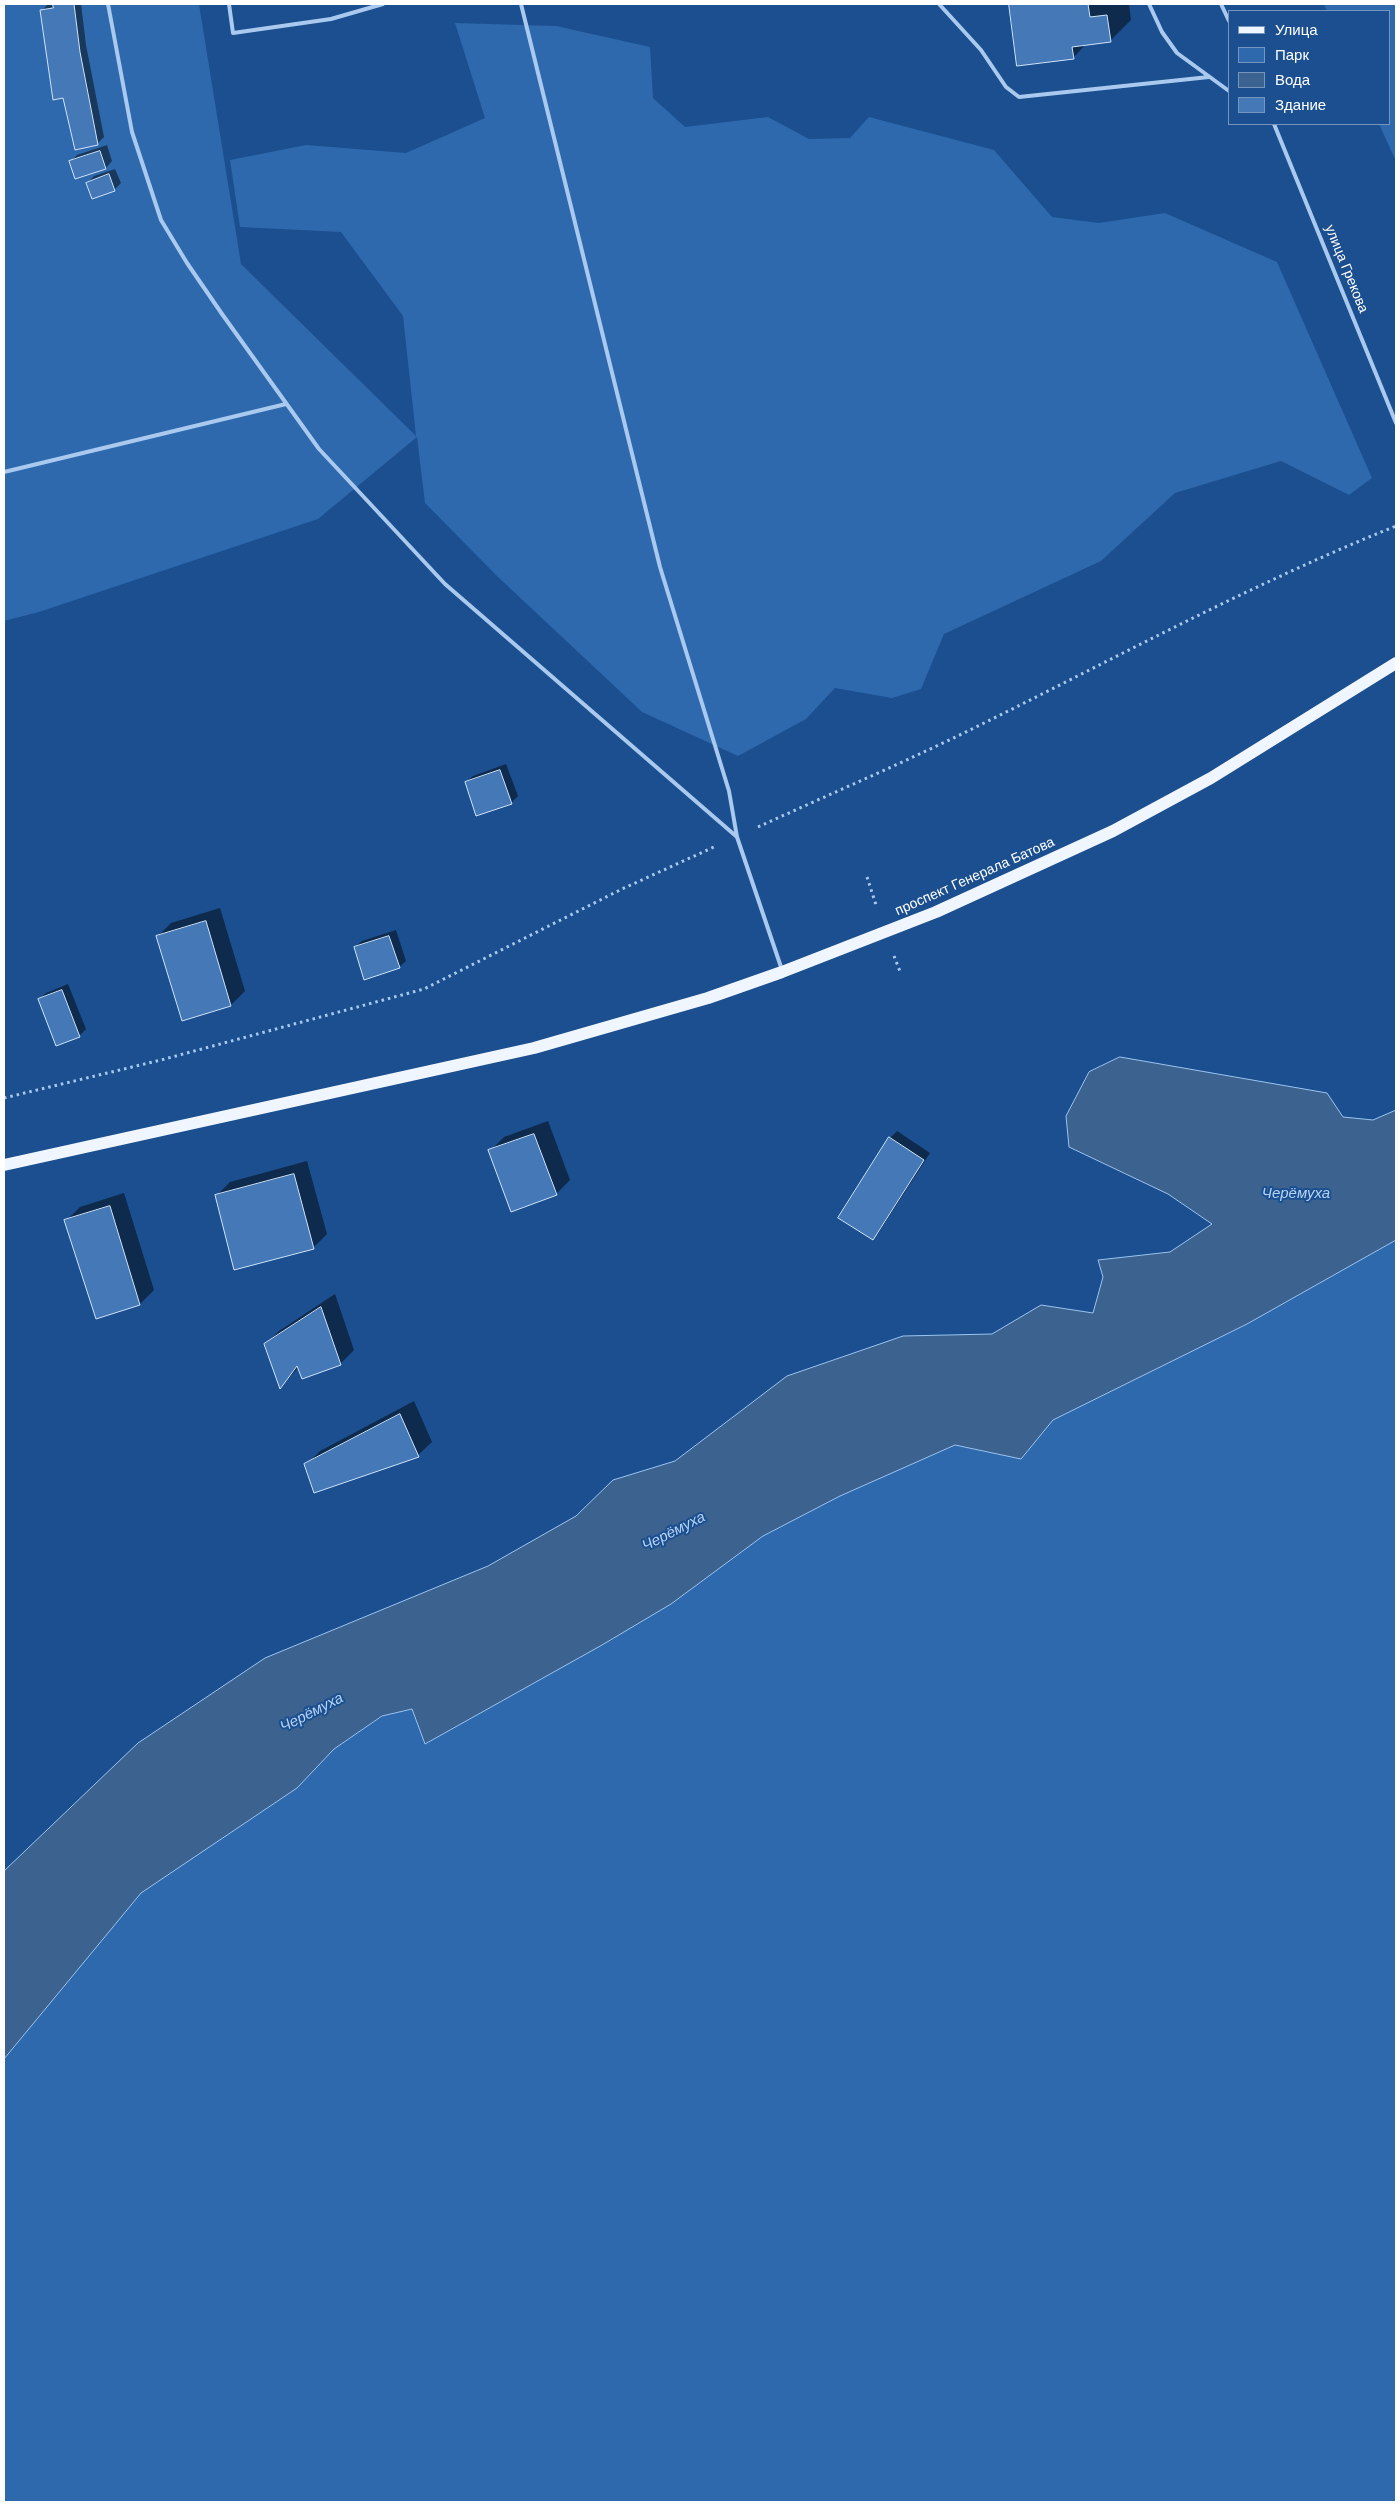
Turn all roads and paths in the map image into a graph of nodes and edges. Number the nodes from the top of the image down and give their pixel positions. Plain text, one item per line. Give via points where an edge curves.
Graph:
1 (108, 4) edge
2 (229, 4) edge
3 (383, 4) edge
4 (521, 4) edge
5 (939, 4) edge
6 (1149, 4) edge
7 (1221, 4) edge
8 (1228, 19) edge
9 (1209, 77) junction
10 (1228, 90) edge
11 (1274, 125) edge
12 (286, 404) junction
13 (1396, 423) edge
14 (4, 472) edge
15 (1396, 526) edge
16 (1396, 663) edge
17 (737, 837) junction
18 (782, 972) junction
19 (4, 1098) edge
20 (4, 1165) edge

1 - 12 lane via 132,132 161,220 187,263
2 - 3 lane via 234,33 331,19
4 - 17 lane via 660,567 729,791
5 - 9 lane via 981,50 1006,87 1020,97
6 - 9 lane via 1162,32 1177,53
7 - 8 lane
9 - 10 lane
11 - 13 lane, улица Грекова
12 - 14 lane
12 - 17 lane via 319,449 445,584
15 - 17 path via 1327,554 973,728
16 - 18 main road, проспект Генерала Батова via 1210,778 1112,832 936,912
17 - 18 lane
17 - 19 path via 622,889 424,989 161,1060
18 - 20 main road, проспект Генерала Батова via 708,998 534,1048

